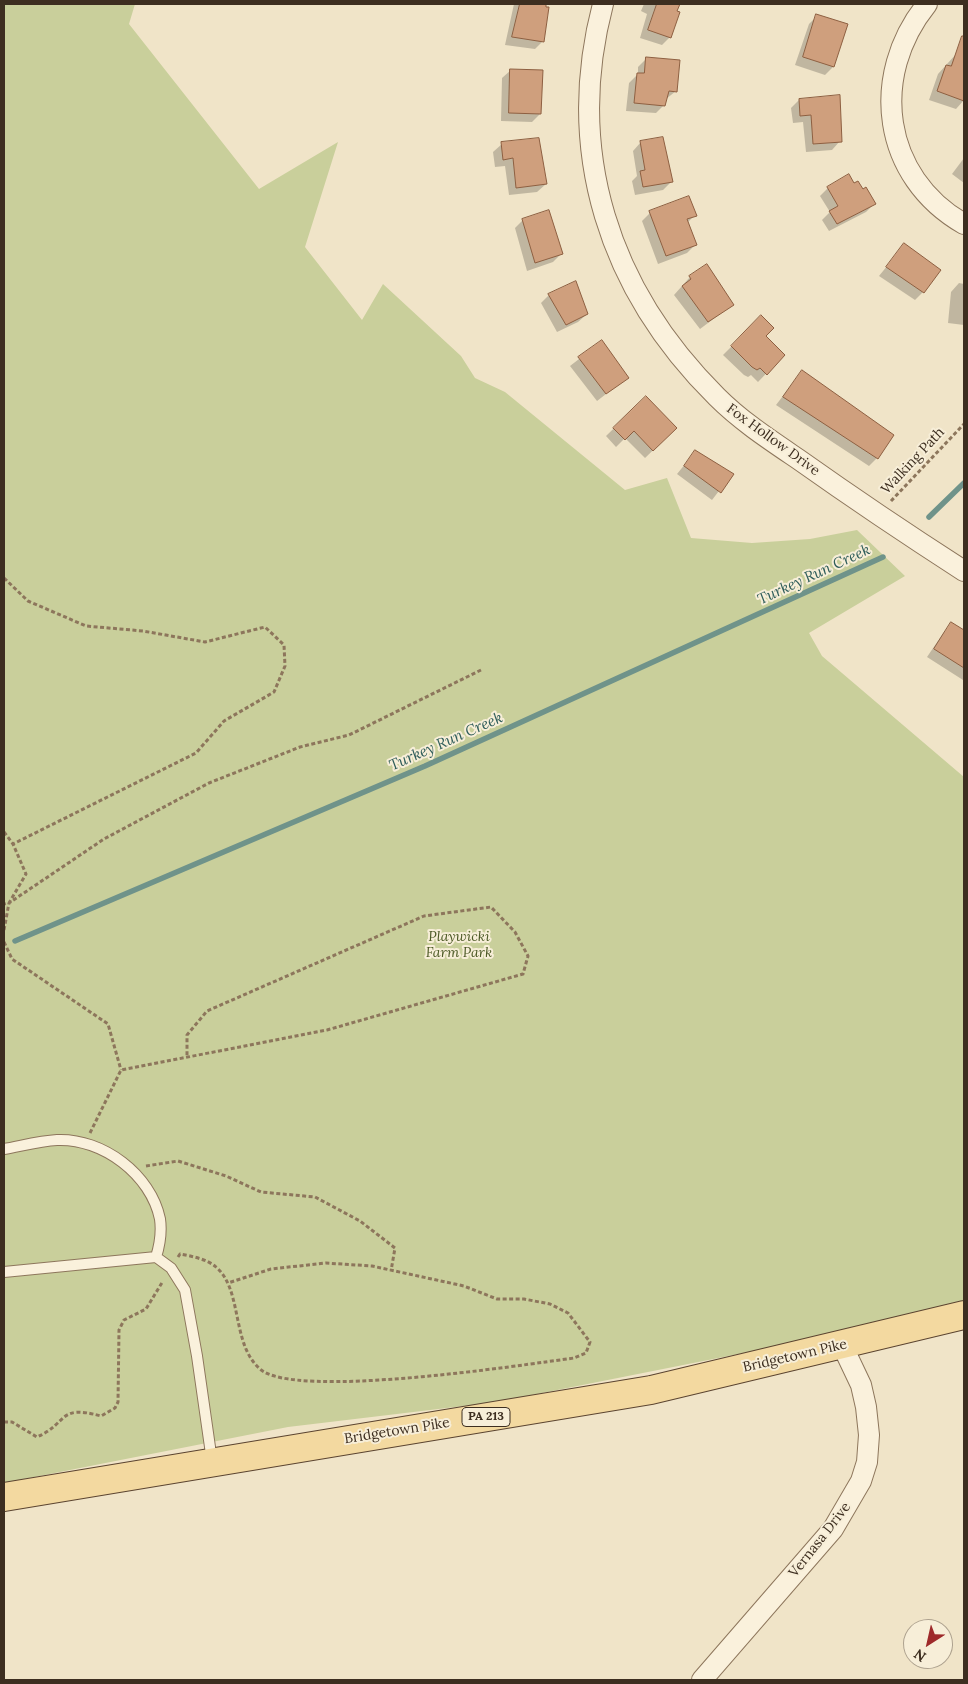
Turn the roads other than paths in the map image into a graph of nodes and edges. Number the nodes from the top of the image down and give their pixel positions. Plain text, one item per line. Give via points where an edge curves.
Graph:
1 (602, 4) edge
2 (927, 4) edge
3 (964, 224) edge
4 (964, 571) edge
5 (4, 1149) edge
6 (156, 1257) junction
7 (4, 1272) edge
8 (964, 1315) edge
9 (842, 1345) junction
10 (212, 1462) junction
11 (4, 1497) edge
12 (702, 1680) edge

1 - 4 street, Fox Hollow Drive via 589,80 588,124 592,166 621,264 645,310 674,350 717,398 741,418
2 - 3 street via 911,25 898,52 892,75 892,121 907,165 923,189 935,203
5 - 6 lane via 58,1140 113,1154 131,1169 149,1192 157,1209 161,1238
6 - 7 lane
6 - 10 lane via 171,1268 185,1290
8 - 9 main road, Bridgetown Pike / PA 213
9 - 10 main road, Bridgetown Pike / PA 213 via 651,1390
9 - 12 street, Vernasa Drive via 866,1407 869,1435 867,1462 861,1481 832,1529
10 - 11 main road, Bridgetown Pike / PA 213

